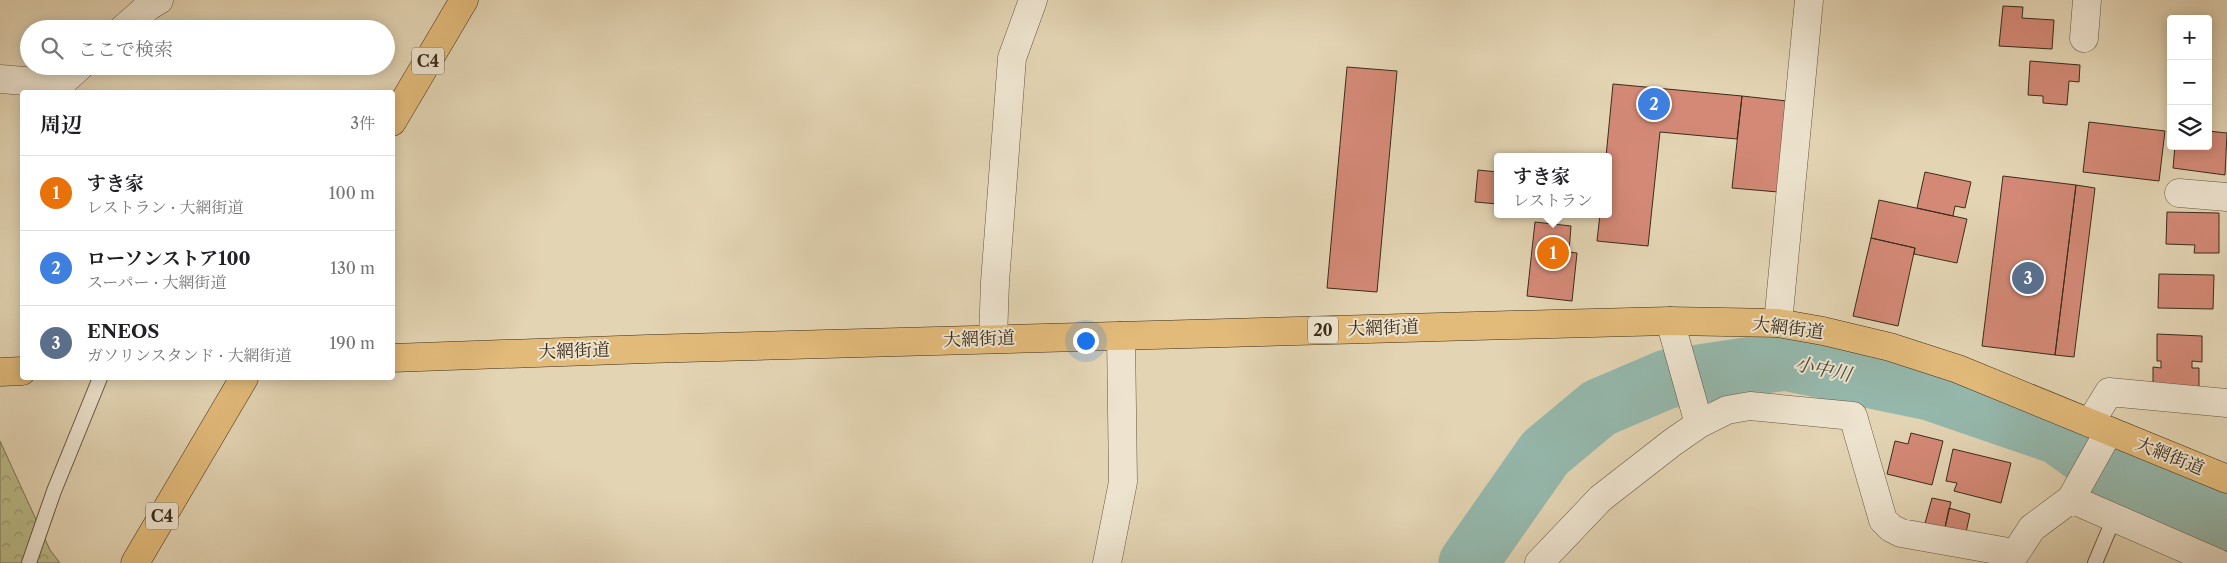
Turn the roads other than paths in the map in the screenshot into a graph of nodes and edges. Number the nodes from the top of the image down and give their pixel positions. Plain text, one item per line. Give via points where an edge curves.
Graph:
1 (159, 0) edge
2 (464, 0) edge
3 (1033, 0) edge
4 (1809, 0) edge
5 (2087, 0) edge
6 (134, 20) edge
7 (2084, 38) dead end
8 (70, 75) edge
9 (0, 79) edge
10 (395, 117) edge
11 (2179, 193) dead end
12 (2227, 197) edge
13 (1670, 321) junction
14 (1778, 323) junction
15 (1121, 336) junction
16 (993, 339) junction
17 (395, 358) edge
18 (20, 371) edge
19 (0, 372) edge
20 (99, 380) edge
21 (243, 380) edge
22 (2227, 404) edge
23 (1698, 424) junction
24 (2099, 427) junction
25 (2227, 479) edge
26 (2071, 499) junction
27 (2114, 518) junction
28 (2012, 558) edge
29 (28, 563) edge
30 (134, 563) edge
31 (1107, 563) edge
32 (1539, 563) edge
33 (2095, 563) edge
34 (2218, 563) edge

1 - 6 street
2 - 10 main road, C4
3 - 16 street via 1012,58 994,282
4 - 14 street
5 - 7 street
8 - 9 street via 60,84
11 - 12 street
13 - 14 main road, 大網街道 / 20
13 - 15 main road, 大網街道 / 20
13 - 23 street
14 - 24 main road, 大網街道 / 20 via 1916,355
15 - 16 main road, 大網街道 / 20
15 - 31 street via 1123,482
16 - 17 main road, 大網街道 / 20
18 - 19 main road
20 - 29 lane
21 - 30 main road, C4
22 - 24 street via 2109,392
23 - 28 street via 1727,410 1750,406 1853,416 1883,520 1891,528
23 - 32 street via 1601,498
24 - 25 main road, 大網街道 / 20
24 - 26 street
26 - 27 street
26 - 28 street via 2032,528
27 - 33 lane
27 - 34 street

